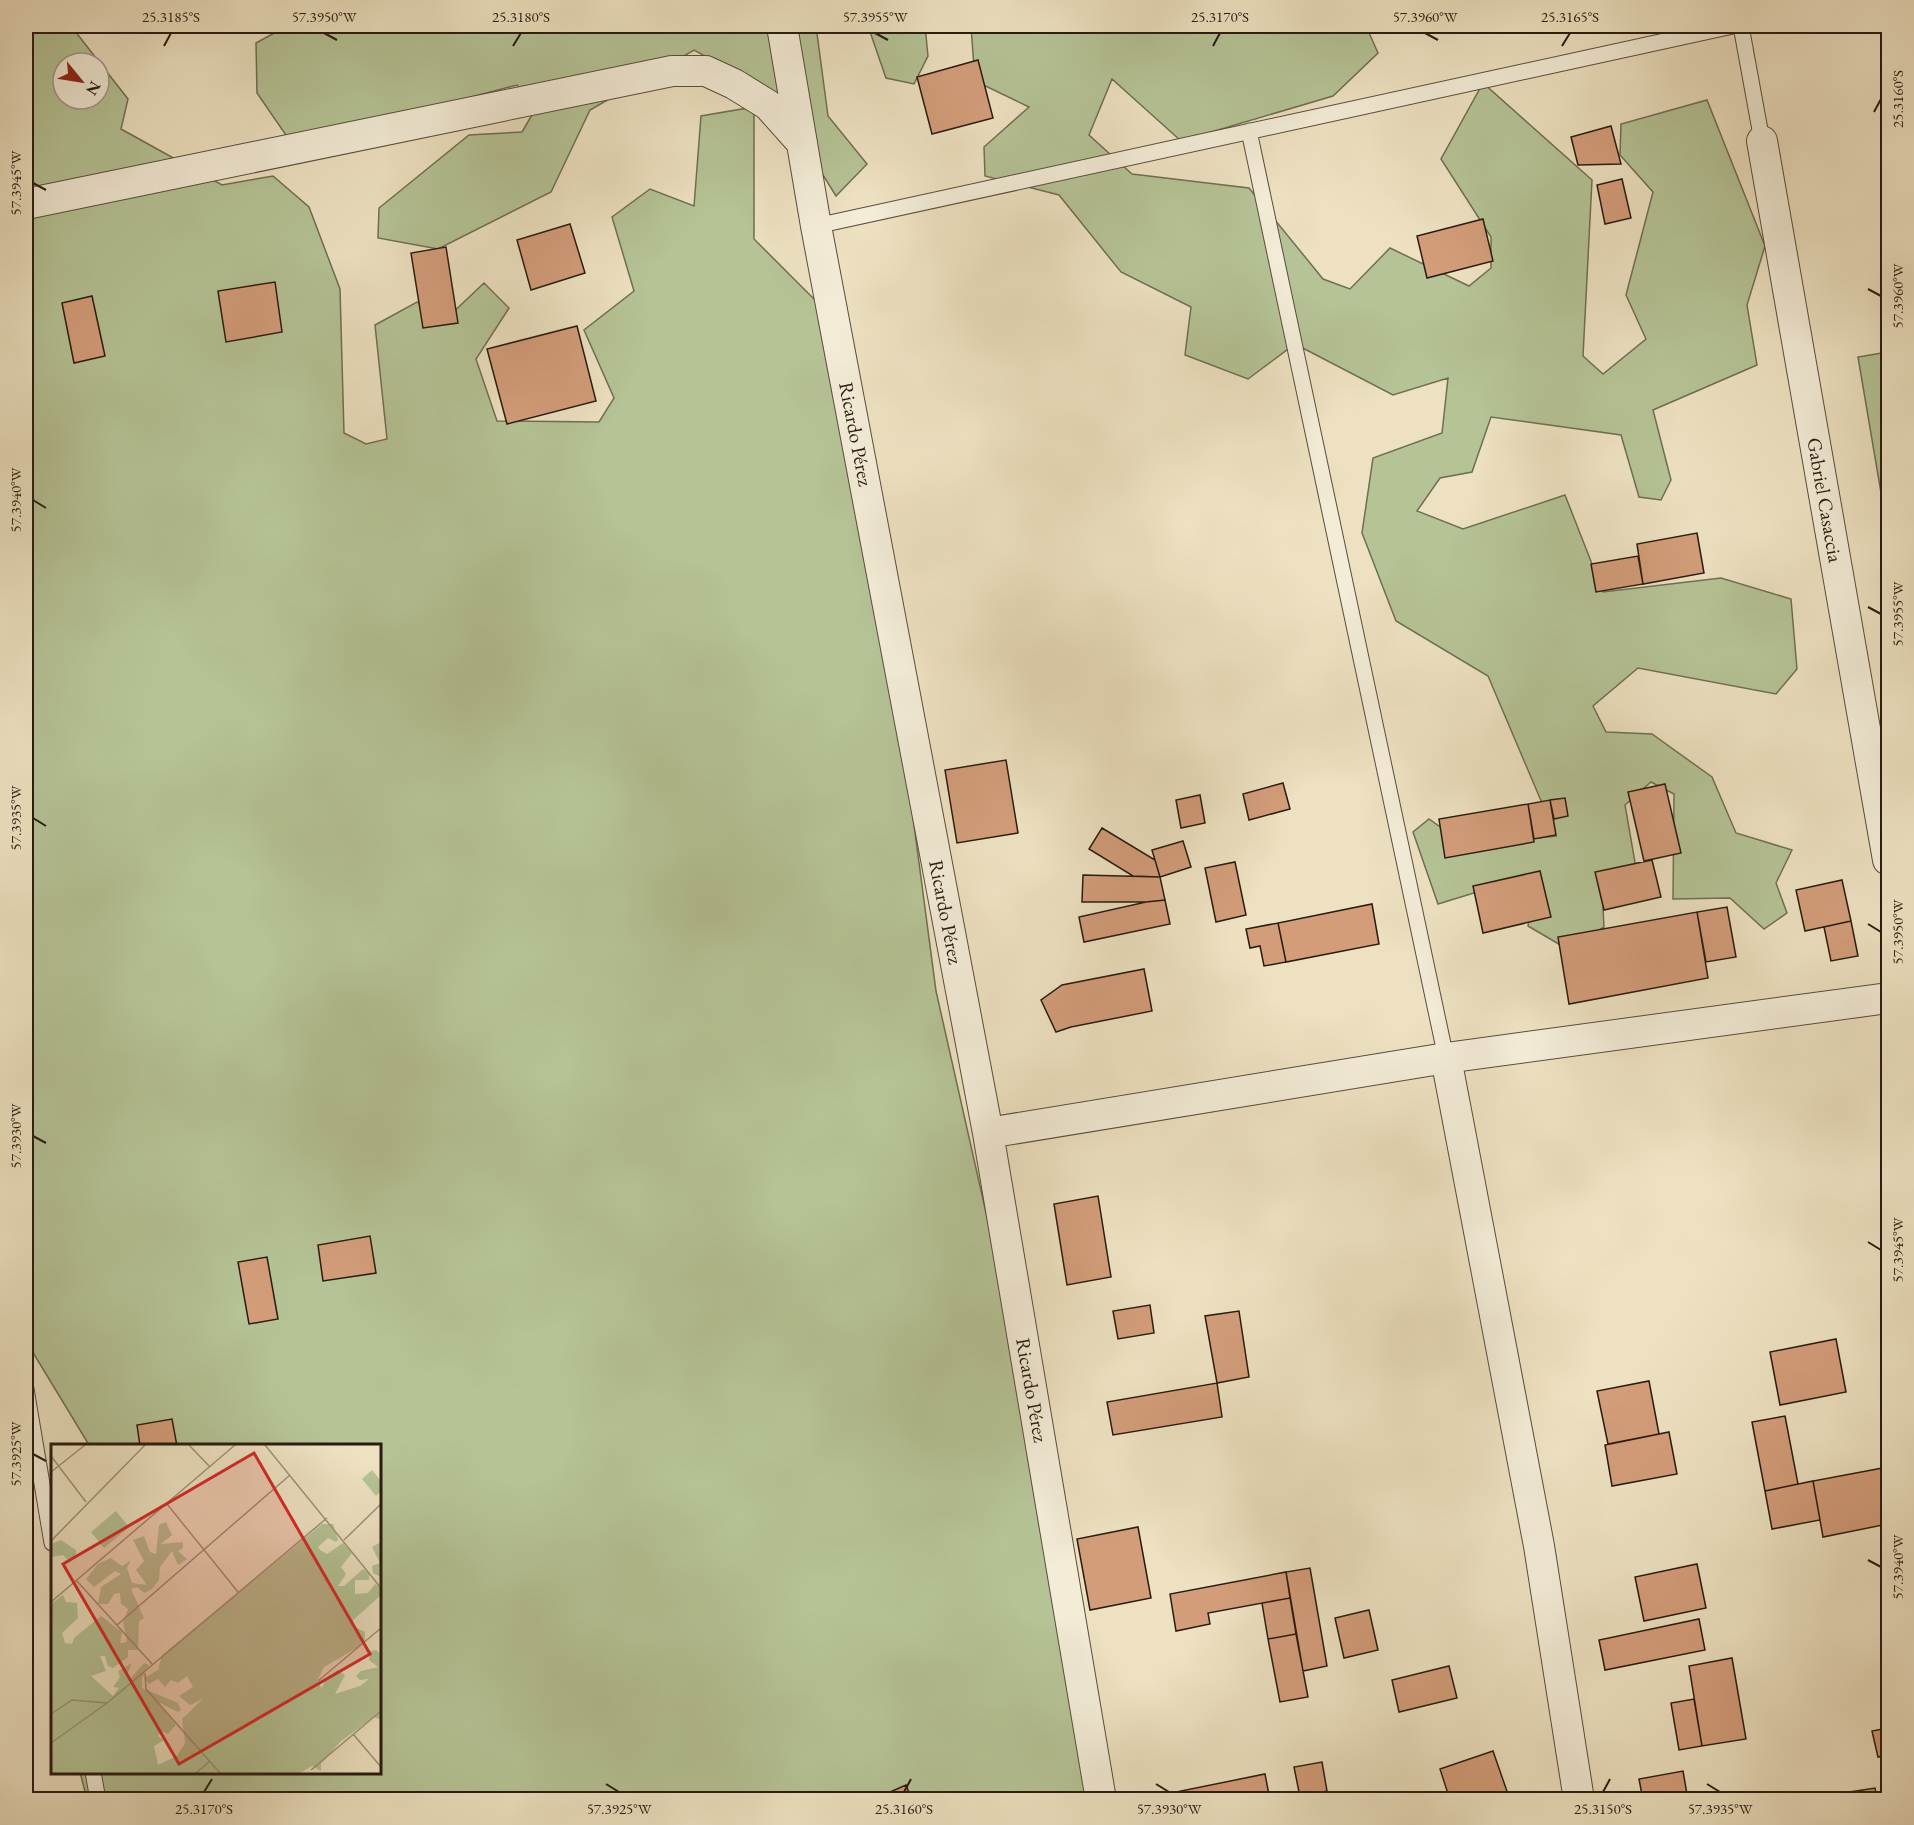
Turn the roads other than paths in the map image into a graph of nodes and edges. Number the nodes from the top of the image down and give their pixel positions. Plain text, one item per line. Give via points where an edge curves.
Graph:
1 (782, 26) edge
2 (1733, 26) edge
3 (1741, 26) edge
4 (1248, 131) junction
5 (1762, 141) joint
6 (802, 144) junction
7 (26, 204) edge
8 (816, 226) junction
9 (1888, 860) edge
10 (1888, 998) edge
11 (1446, 1058) junction
12 (988, 1133) junction
13 (26, 1389) edge
14 (51, 1537) edge
15 (93, 1774) edge
16 (98, 1800) edge
17 (1101, 1800) edge
18 (1579, 1800) edge

1 - 6 street, Ricardo Pérez
2 - 4 lane
3 - 5 lane
4 - 8 lane
4 - 11 lane
5 - 9 street, Gabriel Casaccia
6 - 7 street via 768,105 734,84 706,71 672,71
6 - 8 street, Ricardo Pérez
8 - 12 street, Ricardo Pérez
10 - 11 street
11 - 12 street
11 - 18 street via 1539,1546
12 - 17 street, Ricardo Pérez
13 - 14 lane
15 - 16 lane

